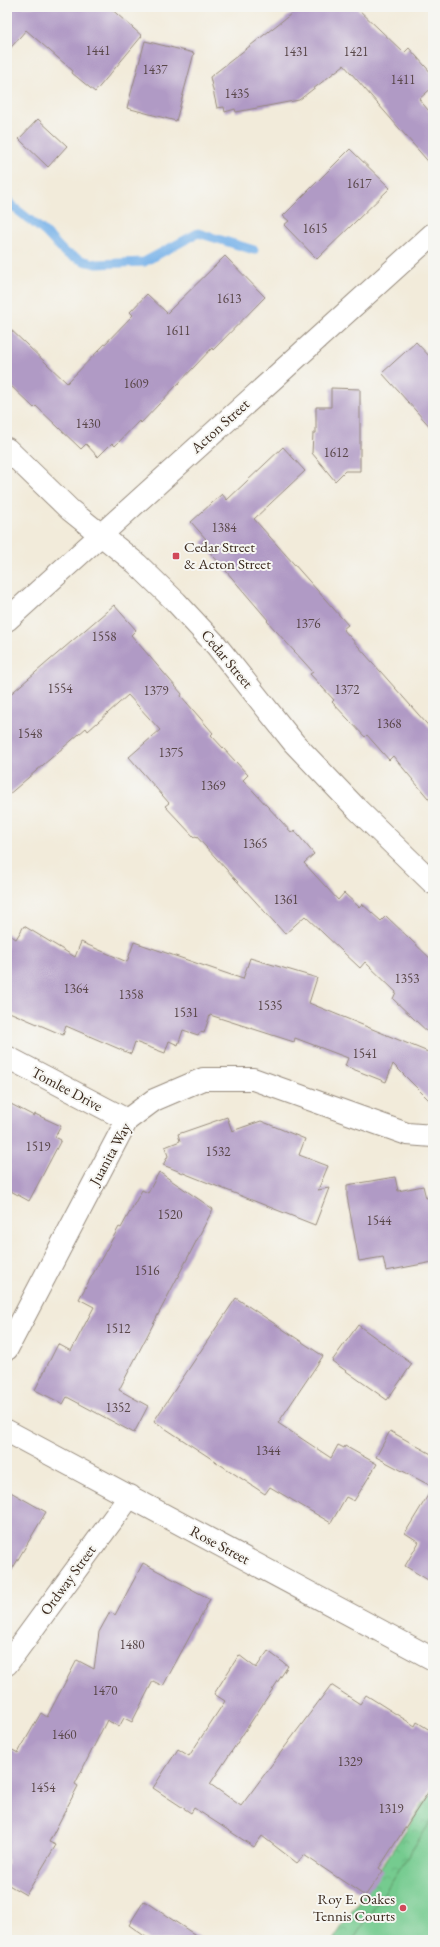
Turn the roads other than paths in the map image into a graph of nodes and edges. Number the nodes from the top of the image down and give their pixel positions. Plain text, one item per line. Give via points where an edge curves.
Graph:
1 (433, 234) edge
2 (7, 449) edge
3 (100, 535) junction
4 (7, 620) edge
5 (431, 878) edge
6 (7, 1057) edge
7 (127, 1120) junction
8 (433, 1136) edge
9 (7, 1349) edge
10 (7, 1430) edge
11 (130, 1496) junction
12 (433, 1659) edge
13 (7, 1664) edge

1 - 3 street, Acton Street
2 - 3 street, Cedar Street via 70,510
3 - 4 street, Acton Street
3 - 5 street, Cedar Street via 137,564 176,602 216,645 294,743 357,810
6 - 7 street, Tomlee Drive
7 - 8 street, Juanita Way via 154,1100 203,1079 253,1079 407,1134
7 - 9 street, Juanita Way
10 - 11 street, Rose Street
11 - 12 street, Rose Street
11 - 13 street, Ordway Street

